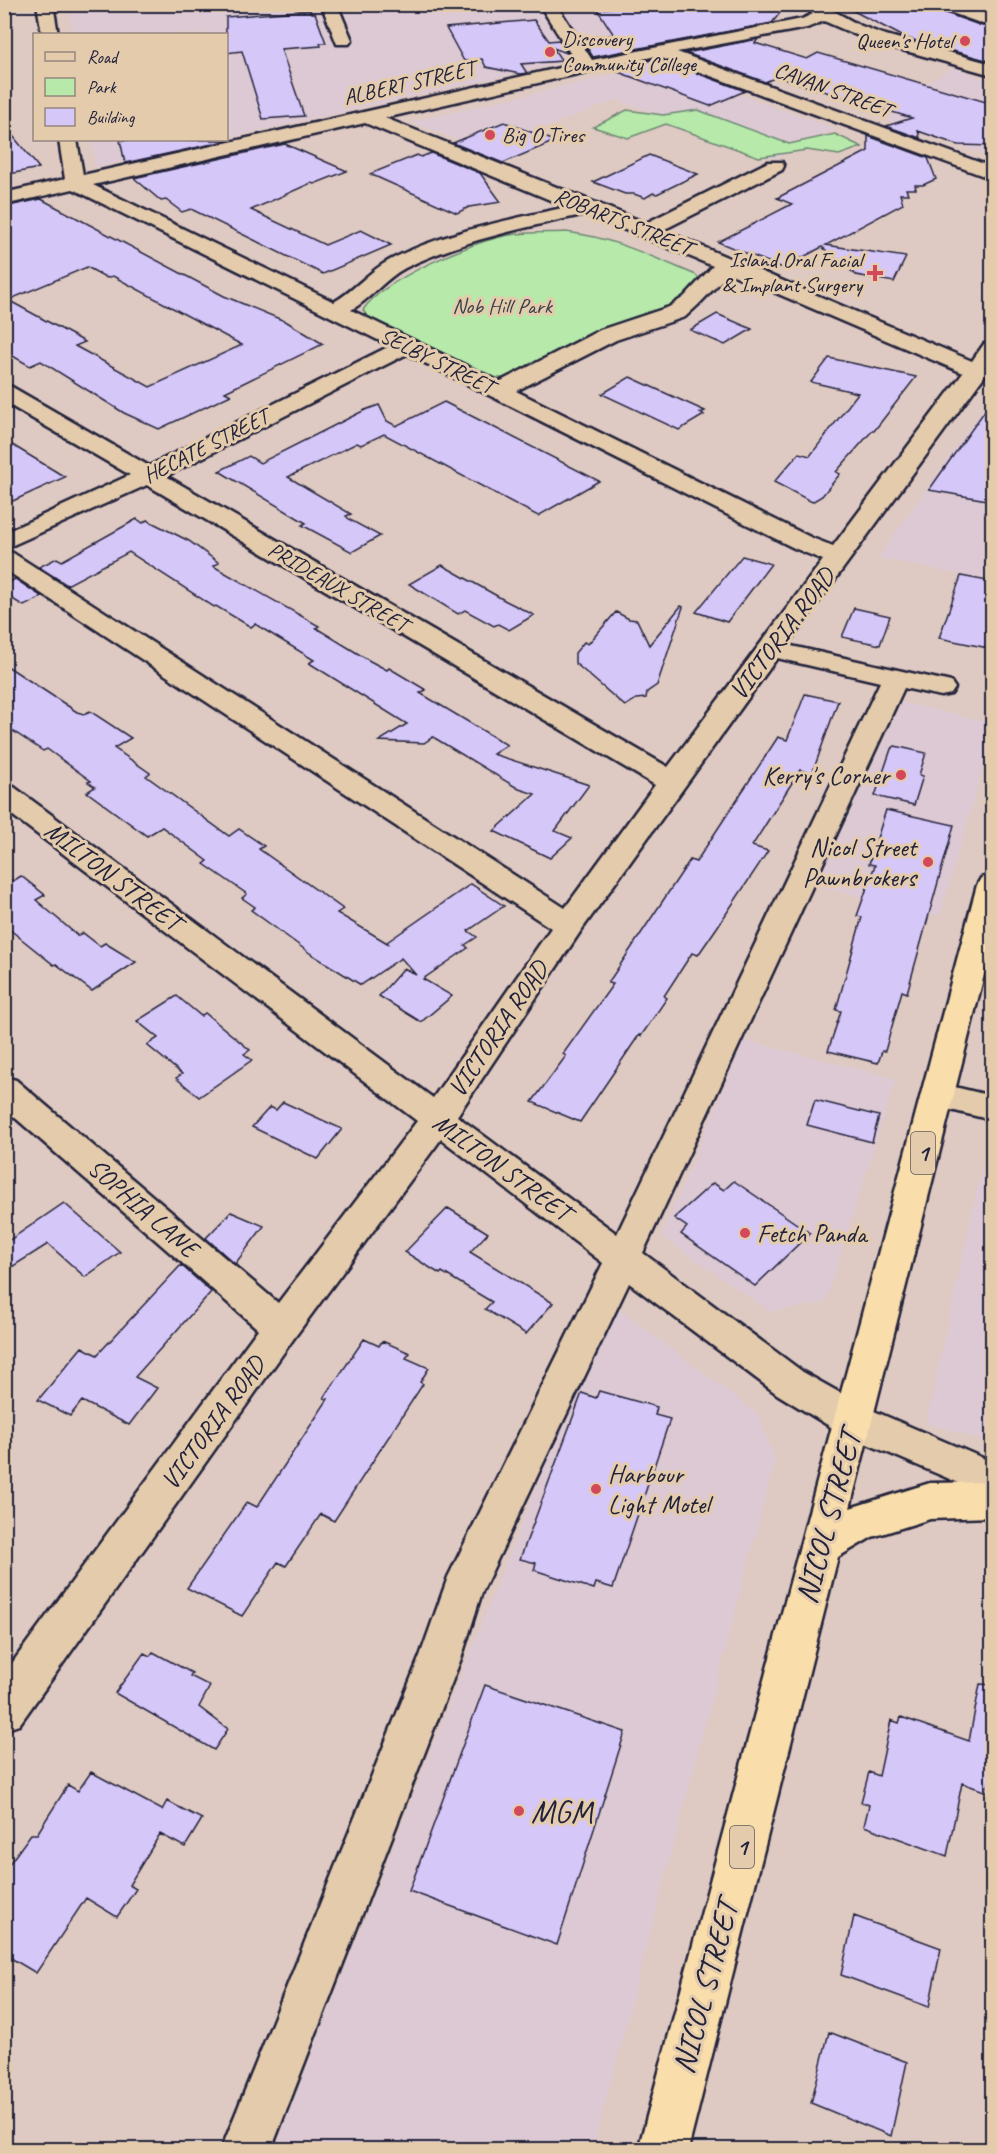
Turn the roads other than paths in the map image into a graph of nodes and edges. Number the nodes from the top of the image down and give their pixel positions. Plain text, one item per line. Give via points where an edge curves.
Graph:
1 (45, 4) edge
2 (329, 4) edge
3 (548, 4) edge
4 (809, 4) edge
5 (941, 4) edge
6 (827, 10) edge
7 (989, 20) dead end
8 (50, 33) edge
9 (343, 39) dead end
10 (657, 51) junction
11 (588, 67) junction
12 (993, 70) edge
13 (367, 117) junction
14 (68, 141) edge
15 (775, 166) dead end
16 (993, 173) edge
17 (75, 183) junction
18 (4, 200) edge
19 (588, 208) junction
20 (647, 230) junction
21 (725, 264) junction
22 (334, 311) junction
23 (406, 346) junction
24 (993, 349) edge
25 (977, 371) junction
26 (499, 391) junction
27 (4, 392) edge
28 (148, 476) junction
29 (4, 542) edge
30 (839, 557) junction
31 (4, 558) edge
32 (771, 649) junction
33 (895, 678) junction
34 (941, 688) dead end
35 (672, 782) junction
36 (4, 794) edge
37 (993, 885) edge
38 (569, 925) junction
39 (4, 1089) edge
40 (938, 1095) junction
41 (993, 1108) edge
42 (437, 1119) junction
43 (624, 1256) junction
44 (281, 1328) junction
45 (853, 1420) junction
46 (993, 1480) edge
47 (993, 1500) edge
48 (820, 1545) junction
49 (4, 1710) edge
50 (246, 2150) edge
51 (663, 2150) edge

1 - 8 street
2 - 9 street
3 - 11 street
4 - 6 street
5 - 7 street
6 - 10 street, ALBERT STREET via 807,23
6 - 12 street via 841,25 876,39
10 - 11 street, ALBERT STREET
10 - 16 street, CAVAN STREET
11 - 13 street, ALBERT STREET
13 - 17 street, ALBERT STREET
13 - 19 street, ROBARTS STREET
14 - 17 street
15 - 20 street
17 - 18 street, ALBERT STREET
17 - 22 street, SELBY STREET
19 - 20 street, ROBARTS STREET
19 - 22 street via 483,231 398,264
20 - 21 street, ROBARTS STREET
21 - 25 street, ROBARTS STREET
21 - 26 street via 677,312 608,335
22 - 23 street, SELBY STREET
23 - 26 street, SELBY STREET
23 - 28 street, HECATE STREET
24 - 25 street, VICTORIA ROAD
25 - 30 street, VICTORIA ROAD
26 - 30 street, SELBY STREET via 803,543
27 - 28 street, PRIDEAUX STREET
28 - 29 street, HECATE STREET
28 - 35 street, PRIDEAUX STREET
30 - 32 street, VICTORIA ROAD
31 - 38 street
32 - 33 street
32 - 35 street, VICTORIA ROAD
33 - 34 street
33 - 43 street
35 - 38 street, VICTORIA ROAD
36 - 42 street, MILTON STREET
37 - 40 highway, NICOL STREET / 1
38 - 42 street, VICTORIA ROAD
39 - 44 street, SOPHIA LANE
40 - 41 street
40 - 45 highway, NICOL STREET / 1
42 - 43 street, MILTON STREET
42 - 44 street, VICTORIA ROAD
43 - 45 street, MILTON STREET via 790,1383
43 - 50 street via 462,1590 441,1656
44 - 49 street, VICTORIA ROAD
45 - 46 street, MILTON STREET
45 - 48 highway, NICOL STREET / 1
47 - 48 highway via 930,1501 861,1522
48 - 51 highway, NICOL STREET / 1

